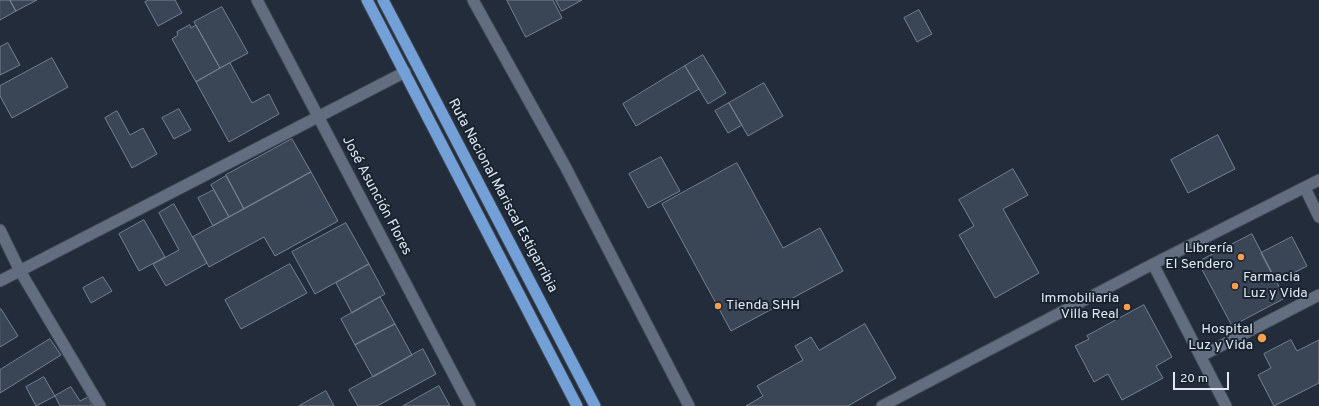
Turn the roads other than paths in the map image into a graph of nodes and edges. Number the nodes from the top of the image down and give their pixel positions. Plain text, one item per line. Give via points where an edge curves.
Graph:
1 (257, 0) edge
2 (367, 0) edge
3 (383, 0) edge
4 (473, 0) edge
5 (405, 72) junction
6 (317, 116) junction
7 (1319, 180) edge
8 (1305, 188) junction
9 (1319, 217) edge
10 (0, 230) edge
11 (1153, 264) junction
12 (20, 271) junction
13 (0, 281) edge
14 (1319, 295) edge
15 (1201, 356) junction
16 (100, 406) edge
17 (470, 406) edge
18 (577, 406) edge
19 (595, 406) edge
20 (690, 406) edge
21 (882, 406) edge
22 (1226, 406) edge

1 - 6 street, José Asunción Flores
2 - 5 highway, Ruta Nacional Mariscal Estigarribia
3 - 19 highway, Ruta Nacional Mariscal Estigarribia
4 - 20 street via 565,166
5 - 6 street
5 - 18 highway, Ruta Nacional Mariscal Estigarribia
6 - 12 street
6 - 17 street, José Asunción Flores
7 - 8 street
8 - 9 street
8 - 11 street
10 - 12 street
11 - 15 street
11 - 21 street
12 - 13 street
12 - 16 street
14 - 15 street
15 - 22 street

